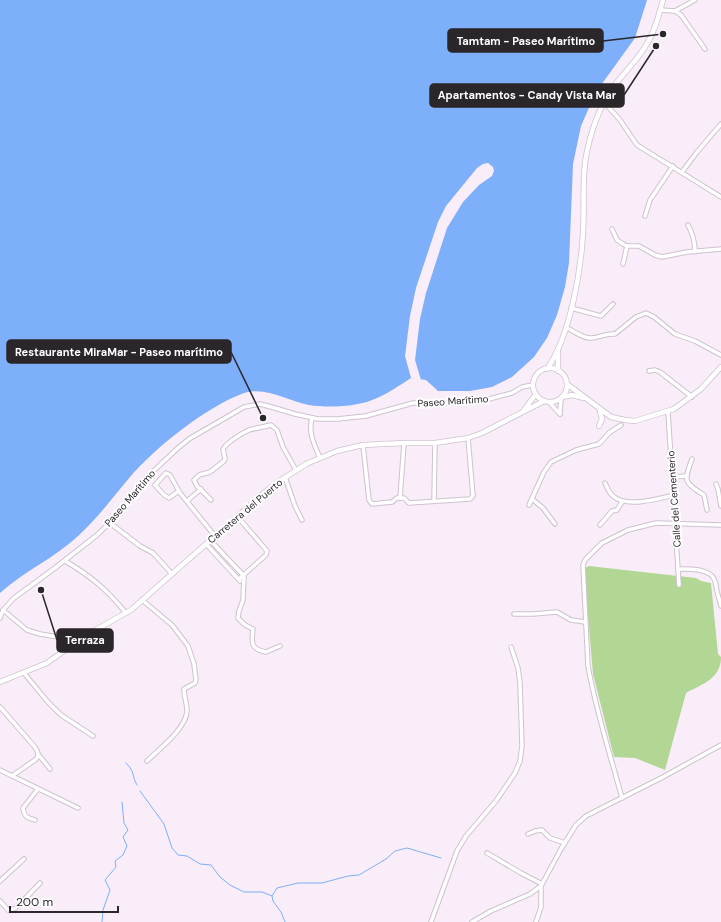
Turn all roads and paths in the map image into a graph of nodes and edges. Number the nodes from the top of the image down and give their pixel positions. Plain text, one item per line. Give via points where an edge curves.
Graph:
1 (663, 0) edge
2 (695, 0) edge
3 (660, 10) junction
4 (675, 10) junction
5 (705, 49) dead end
6 (604, 102) junction
7 (721, 124) edge
8 (673, 166) junction
9 (682, 172) junction
10 (721, 197) edge
11 (645, 216) dead end
12 (688, 225) dead end
13 (612, 229) dead end
14 (626, 246) junction
15 (721, 250) edge
16 (695, 252) junction
17 (623, 264) dead end
18 (613, 304) dead end
19 (571, 308) junction
20 (566, 327) junction
21 (559, 347) junction
22 (721, 355) edge
23 (721, 367) edge
24 (547, 369) junction
25 (558, 371) junction
26 (649, 371) dead end
27 (567, 384) junction
28 (533, 385) junction
29 (536, 394) junction
30 (692, 397) junction
31 (562, 398) junction
32 (586, 398) junction
33 (547, 402) junction
34 (599, 409) junction
35 (668, 412) junction
36 (521, 413) junction
37 (312, 418) junction
38 (621, 425) dead end
39 (599, 426) dead end
40 (468, 438) junction
41 (404, 443) junction
42 (435, 443) junction
43 (363, 445) junction
44 (320, 458) junction
45 (692, 459) dead end
46 (296, 470) junction
47 (687, 476) junction
48 (285, 477) junction
49 (673, 477) junction
50 (604, 483) dead end
51 (716, 484) dead end
52 (201, 490) junction
53 (179, 491) junction
54 (674, 495) junction
55 (400, 498) junction
56 (532, 499) junction
57 (211, 500) dead end
58 (187, 501) junction
59 (434, 501) junction
60 (622, 502) junction
61 (528, 505) dead end
62 (721, 506) edge
63 (706, 510) dead end
64 (237, 516) junction
65 (302, 520) dead end
66 (110, 523) junction
67 (556, 524) dead end
68 (600, 524) dead end
69 (676, 524) junction
70 (721, 525) edge
71 (215, 536) junction
72 (208, 542) junction
73 (65, 561) junction
74 (678, 569) junction
75 (172, 574) junction
76 (244, 576) junction
77 (239, 579) junction
78 (243, 582) junction
79 (679, 586) dead end
80 (142, 600) junction
81 (721, 606) edge
82 (3, 610) junction
83 (126, 613) junction
84 (514, 614) dead end
85 (0, 618) edge
86 (586, 622) junction
87 (280, 646) dead end
88 (511, 647) dead end
89 (67, 649) junction
90 (24, 673) junction
91 (0, 682) edge
92 (0, 707) edge
93 (93, 736) dead end
94 (721, 745) edge
95 (38, 754) junction
96 (147, 761) dead end
97 (50, 769) dead end
98 (0, 770) edge
99 (12, 776) junction
100 (38, 788) junction
101 (622, 798) junction
102 (78, 808) dead end
103 (35, 820) dead end
104 (528, 834) dead end
105 (564, 843) junction
106 (487, 853) dead end
107 (24, 860) dead end
108 (0, 881) edge
109 (40, 883) dead end
110 (542, 885) junction
111 (0, 901) edge
112 (431, 922) edge
113 (472, 922) edge
114 (536, 922) edge

1 - 3 main road
2 - 4 street
3 - 4 street
3 - 6 main road via 649,41
4 - 5 street
6 - 8 street via 637,145
6 - 19 main road via 587,148 580,270
7 - 9 street
8 - 9 street
8 - 11 street via 650,200
9 - 10 street
12 - 16 street via 693,233
13 - 14 street via 617,240
14 - 16 street via 639,246 662,257
14 - 17 street
15 - 16 street
18 - 19 street via 601,316
19 - 20 main road
20 - 21 main road
20 - 22 street via 589,338 615,334 636,317 646,313 675,334
21 - 24 main road
21 - 25 main road
23 - 30 main road
24 - 25 main road
24 - 28 main road via 538,374
25 - 27 main road via 564,376
26 - 30 street via 660,372
27 - 31 main road
27 - 32 main road
28 - 29 main road
28 - 37 street, Paseo Marítimo via 483,400 413,403 366,416 337,420
29 - 33 main road
29 - 36 main road, Carretera del Puerto
30 - 35 main road
31 - 32 main road via 576,395
31 - 33 main road
31 - 33 street via 560,414
32 - 34 main road
33 - 36 main road, Carretera del Puerto
34 - 35 main road via 611,418 636,421
34 - 39 main road via 602,416
35 - 49 street, Calle del Cementerio
36 - 40 main road, Carretera del Puerto
37 - 44 street via 310,433
37 - 66 street, Paseo Marítimo via 260,404 244,407 178,448 144,479
38 - 56 street via 599,444 576,450 551,462
40 - 42 main road, Carretera del Puerto
40 - 59 street via 472,498
41 - 42 main road, Carretera del Puerto
41 - 43 main road, Carretera del Puerto
41 - 55 street
42 - 59 street
43 - 44 main road, Carretera del Puerto
43 - 55 street via 370,503 392,502
44 - 46 main road, Carretera del Puerto
45 - 47 street
46 - 48 main road, Carretera del Puerto
46 - 52 street via 277,430 272,425 250,430 224,447 224,461 194,480
47 - 49 street
47 - 63 street via 692,487 704,495
48 - 64 main road, Carretera del Puerto
48 - 65 street
49 - 54 street, Calle del Cementerio
50 - 60 street via 613,496
51 - 62 street
52 - 57 street
52 - 58 street
53 - 53 street via 169,498 155,485 166,473
53 - 58 street
54 - 60 street via 649,501
54 - 69 street, Calle del Cementerio
55 - 59 street via 409,503
56 - 61 street
56 - 67 street
58 - 71 street
60 - 68 street via 617,510 612,511
64 - 71 main road, Carretera del Puerto
64 - 76 street via 267,551
66 - 73 street, Paseo Marítimo
66 - 75 street via 152,553
69 - 70 street
69 - 74 street, Calle del Cementerio
69 - 86 street via 656,523 628,530 602,543 585,560 582,571
71 - 72 main road, Carretera del Puerto
72 - 75 main road, Carretera del Puerto
72 - 76 street
72 - 77 street
73 - 82 street, Paseo Marítimo via 17,595
73 - 83 street via 108,592
74 - 79 street, Calle del Cementerio
74 - 81 street via 709,573 716,581
75 - 80 main road, Carretera del Puerto
76 - 77 street
76 - 78 street
77 - 78 street
78 - 87 street via 243,600 238,618 253,629 253,645 266,652
80 - 83 main road, Carretera del Puerto
80 - 96 street via 172,625 188,646 196,680 184,689 187,711 180,729
82 - 85 street, Paseo Marítimo
82 - 89 street via 27,630 58,637
83 - 89 main road, Carretera del Puerto
84 - 86 street via 556,612 571,620
86 - 101 street via 590,677
88 - 112 street via 520,682 520,761 496,802 466,836 457,851
89 - 90 main road, Carretera del Puerto via 47,663
90 - 91 main road, Carretera del Puerto
90 - 93 street via 61,715
92 - 95 street
94 - 101 street
95 - 97 street
95 - 99 street via 38,758
98 - 99 street
99 - 100 street
100 - 102 street
100 - 103 street via 23,808 26,817
101 - 105 street via 579,821
104 - 105 street via 542,830 550,838
105 - 110 street
106 - 110 street
107 - 108 street
109 - 111 street via 14,909 8,910
110 - 113 street via 530,894
110 - 114 street via 541,907

